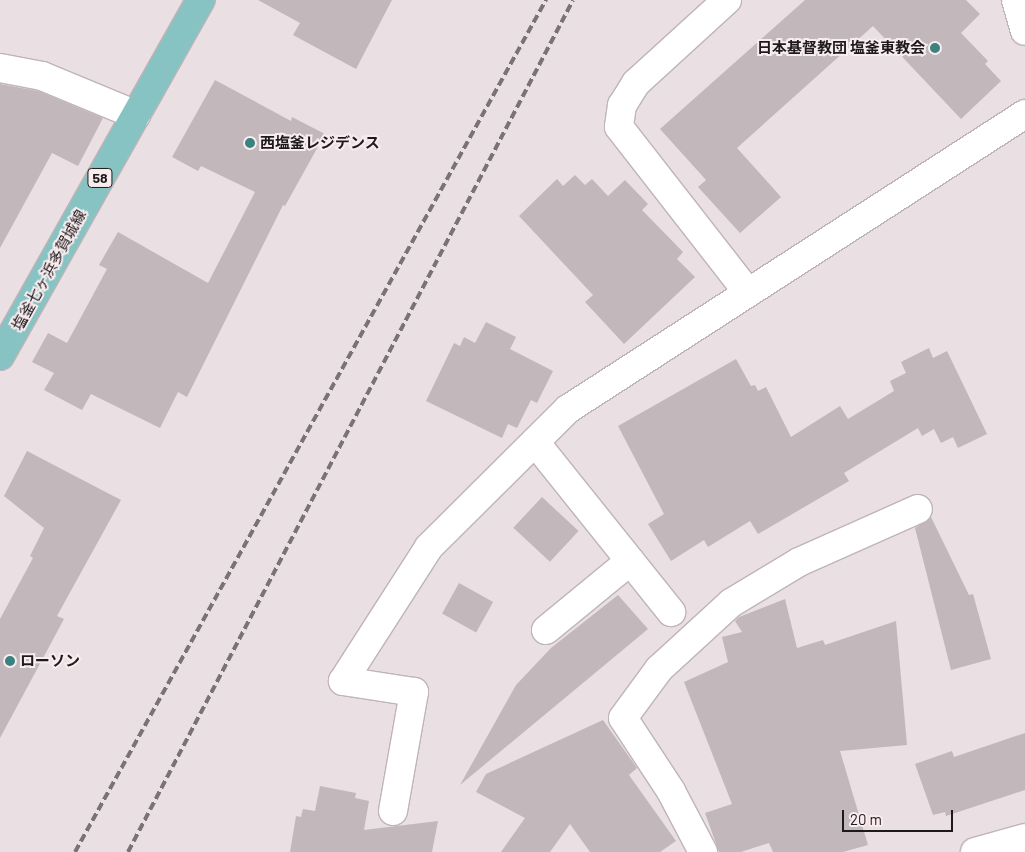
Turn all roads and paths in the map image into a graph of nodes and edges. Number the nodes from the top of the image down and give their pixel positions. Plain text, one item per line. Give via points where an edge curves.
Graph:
1 (201, 0) edge
2 (727, 0) edge
3 (1016, 0) edge
4 (1025, 30) edge
5 (0, 68) edge
6 (1025, 114) edge
7 (136, 115) junction
8 (748, 293) junction
9 (0, 356) edge
10 (535, 442) junction
11 (918, 509) dead end
12 (630, 561) junction
13 (671, 612) dead end
14 (546, 630) dead end
15 (393, 811) dead end
16 (1025, 838) edge
17 (703, 852) edge
18 (975, 852) edge

1 - 7 main road, 塩釜七ヶ浜多賀城線 / 58
2 - 8 street via 636,82 622,105 619,127
3 - 4 street
5 - 7 street via 42,76
6 - 8 street
7 - 9 main road, 塩釜七ヶ浜多賀城線 / 58
8 - 10 street via 568,409
10 - 12 street
10 - 15 street via 429,547 343,681 414,692
11 - 17 street via 799,562 731,604 659,669 623,718 672,791
12 - 13 street
12 - 14 street
16 - 18 street

